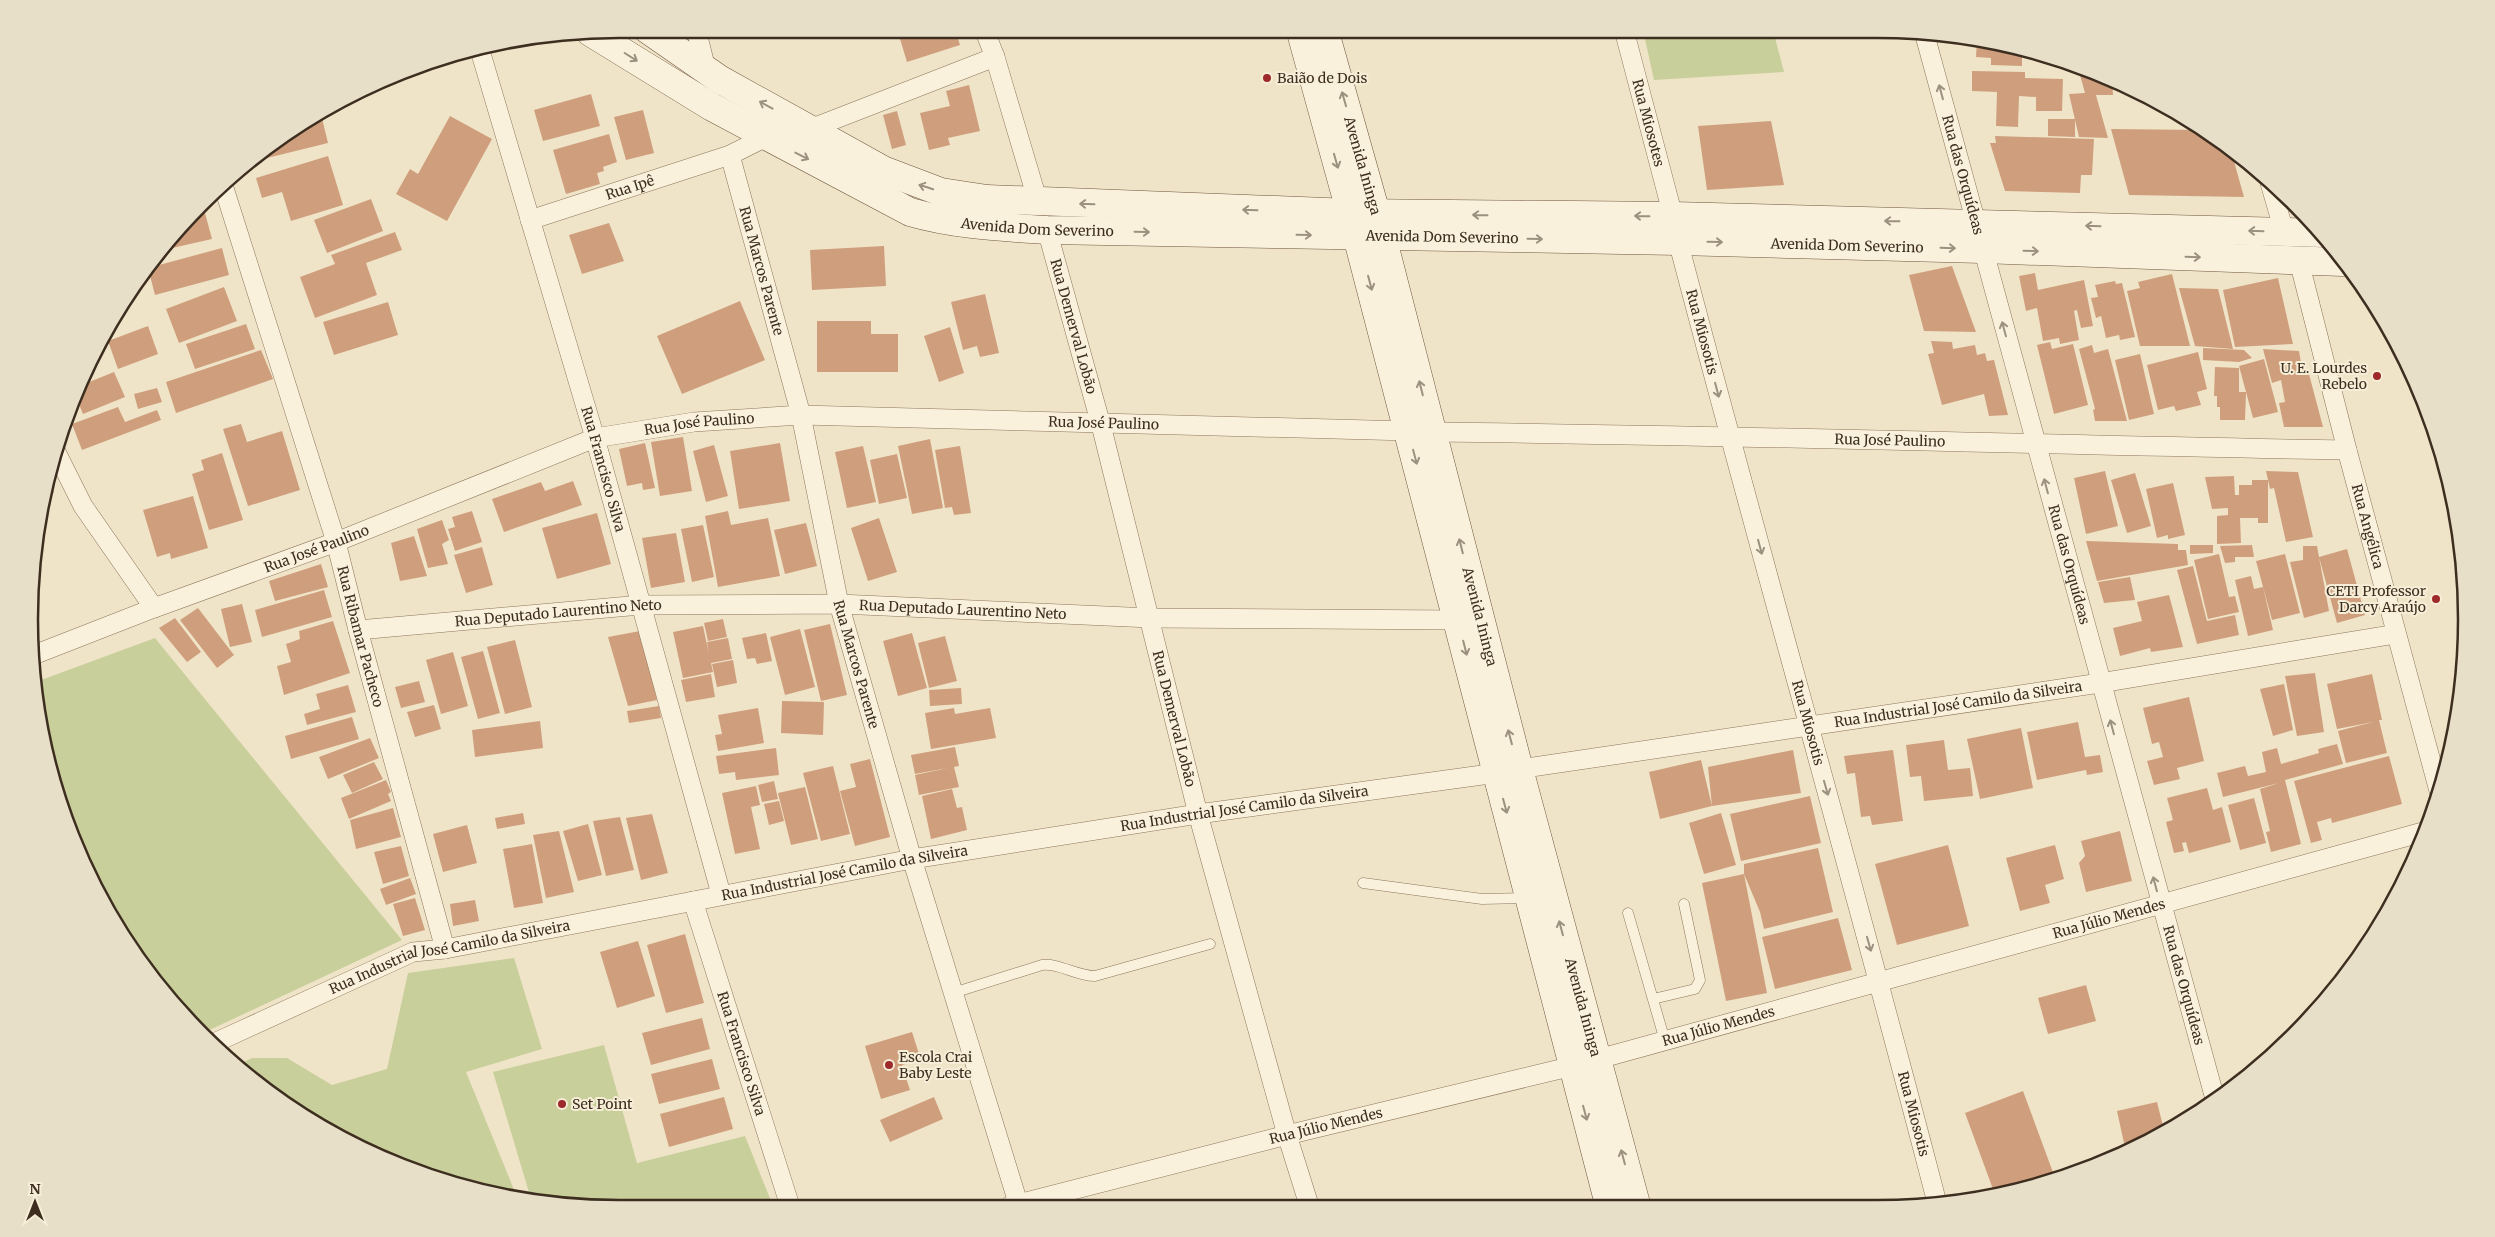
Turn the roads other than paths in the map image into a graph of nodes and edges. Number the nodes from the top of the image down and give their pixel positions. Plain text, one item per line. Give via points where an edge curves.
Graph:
1 (600, 38) edge
2 (660, 38) edge
3 (698, 38) edge
4 (988, 38) edge
5 (1303, 38) edge
6 (1326, 38) edge
7 (1626, 38) edge
8 (1926, 40) edge
9 (481, 54) edge
10 (995, 57) junction
11 (706, 70) junction
12 (810, 128) junction
13 (766, 137) junction
14 (730, 156) junction
15 (225, 191) edge
16 (2274, 195) edge
17 (1038, 202) junction
18 (530, 220) junction
19 (1366, 225) junction
20 (1676, 229) junction
21 (1047, 230) junction
22 (2284, 231) junction
23 (2310, 232) edge
24 (1979, 236) junction
25 (2299, 262) junction
26 (2335, 262) edge
27 (801, 416) junction
28 (1101, 425) junction
29 (1420, 432) junction
30 (1729, 435) junction
31 (595, 438) junction
32 (2035, 444) junction
33 (2347, 450) junction
34 (60, 459) edge
35 (336, 542) junction
36 (839, 604) junction
37 (641, 605) junction
38 (154, 608) junction
39 (1151, 618) junction
40 (1469, 618) junction
41 (358, 630) junction
42 (2396, 634) junction
43 (39, 653) edge
44 (2100, 683) junction
45 (1808, 725) junction
46 (1508, 771) junction
47 (2435, 778) edge
48 (1198, 814) junction
49 (2416, 834) edge
50 (912, 859) junction
51 (1363, 883) dead end
52 (721, 894) junction
53 (1529, 898) junction
54 (693, 901) junction
55 (1684, 904) dead end
56 (2161, 905) junction
57 (1628, 913) dead end
58 (1210, 944) dead end
59 (445, 949) junction
60 (1880, 982) junction
61 (953, 993) junction
62 (1653, 999) junction
63 (220, 1040) edge
64 (1665, 1040) junction
65 (1584, 1063) junction
66 (2213, 1092) edge
67 (1287, 1135) junction
68 (1935, 1196) edge
69 (788, 1200) edge
70 (1015, 1200) edge
71 (1035, 1200) edge
72 (1307, 1200) edge
73 (1608, 1200) edge
74 (1635, 1200) edge

1 -> 13 main road, Avenida Dom Severino via 712,108
2 - 11 main road, Avenida Dom Severino
3 - 11 street
4 - 10 street
5 -> 19 main road, Avenida Ininga
19 -> 6 main road, Avenida Ininga
7 - 20 street, Rua Miosotes
24 -> 8 street, Rua das Orquídeas
9 - 18 street, Rua Francisco Silva
10 - 12 street
10 - 17 street
12 -> 11 main road, Avenida Dom Severino
17 -> 12 main road, Avenida Dom Severino via 941,192 883,170
13 - 14 street
13 -> 21 main road, Avenida Dom Severino via 910,212 972,225
14 - 18 street, Rua Ipê
14 - 27 street, Rua Marcos Parente
15 - 35 street, Rua Ribamar Pacheco
16 - 22 street
19 -> 17 main road, Avenida Dom Severino
18 - 31 street, Rua Francisco Silva
19 - 20 main road, Avenida Dom Severino
21 -> 19 main road, Avenida Dom Severino
19 - 29 main road, Avenida Ininga
20 - 24 main road, Avenida Dom Severino
20 -> 30 street, Rua Miosotis
21 - 28 street, Rua Demerval Lobão
22 - 23 main road, Avenida Dom Severino
22 -> 24 main road, Avenida Dom Severino
24 -> 25 main road, Avenida Dom Severino
32 -> 24 street, Rua das Orquídeas
25 - 26 main road, Avenida Dom Severino
25 - 33 street, Rua Angélica
27 - 28 street, Rua José Paulino
27 - 31 street, Rua José Paulino via 694,422
27 - 36 street, Rua Marcos Parente
28 - 29 street, Rua José Paulino
28 - 39 street, Rua Demerval Lobão
29 - 30 street, Rua José Paulino
29 - 40 main road, Avenida Ininga
30 - 32 street, Rua José Paulino
30 -> 45 street, Rua Miosotis
31 - 35 street, Rua José Paulino
31 - 37 street, Rua Francisco Silva
32 - 33 street, Rua José Paulino
44 -> 32 street, Rua das Orquídeas
33 - 42 street, Rua Angélica
34 - 38 street via 83,506
35 - 38 street, Rua José Paulino
35 - 41 street, Rua Ribamar Pacheco
36 - 37 street, Rua Deputado Laurentino Neto
36 - 39 street, Rua Deputado Laurentino Neto
36 - 50 street, Rua Marcos Parente
37 - 41 street, Rua Deputado Laurentino Neto
37 - 52 street, Rua Francisco Silva
38 - 43 street, Rua José Paulino
39 - 40 street, Rua Deputado Laurentino Neto
39 - 48 street, Rua Demerval Lobão
40 - 46 main road, Avenida Ininga
41 - 59 street, Rua Ribamar Pacheco
42 - 44 street, Rua Industrial José Camilo da Silveira
42 - 47 street, Rua Angélica
44 - 45 street, Rua Industrial José Camilo da Silveira
56 -> 44 street, Rua das Orquídeas
45 - 46 street, Rua Industrial José Camilo da Silveira
45 -> 60 street, Rua Miosotis
46 - 48 street, Rua Industrial José Camilo da Silveira
46 -> 53 main road, Avenida Ininga
65 -> 46 main road, Avenida Ininga
48 - 50 street, Rua Industrial José Camilo da Silveira
48 - 67 street, Rua Demerval Lobão
49 - 56 street, Rua Júlio Mendes
50 - 52 street, Rua Industrial José Camilo da Silveira
50 - 61 street, Rua Marcos Parente
51 - 53 lane via 1482,899
52 - 54 street, Rua Industrial José Camilo da Silveira
53 - 65 main road, Avenida Ininga
54 - 59 street, Rua Industrial José Camilo da Silveira
54 - 69 street, Rua Francisco Silva
55 - 62 lane via 1699,985 1695,990
56 - 60 street, Rua Júlio Mendes
56 - 66 street, Rua das Orquídeas
57 - 62 lane
58 - 61 lane via 1095,976 1077,974 1052,964 1042,965
59 - 63 street, Rua Industrial José Camilo da Silveira via 413,952
60 - 64 street, Rua Júlio Mendes
60 - 68 street, Rua Miosotis
61 - 70 street, Rua Marcos Parente
62 - 64 lane
64 - 65 street, Rua Júlio Mendes
65 - 67 street, Rua Júlio Mendes
65 -> 73 main road, Avenida Ininga
74 -> 65 main road, Avenida Ininga
67 - 71 street, Rua Júlio Mendes
67 - 72 street, Rua Demerval Lobão

